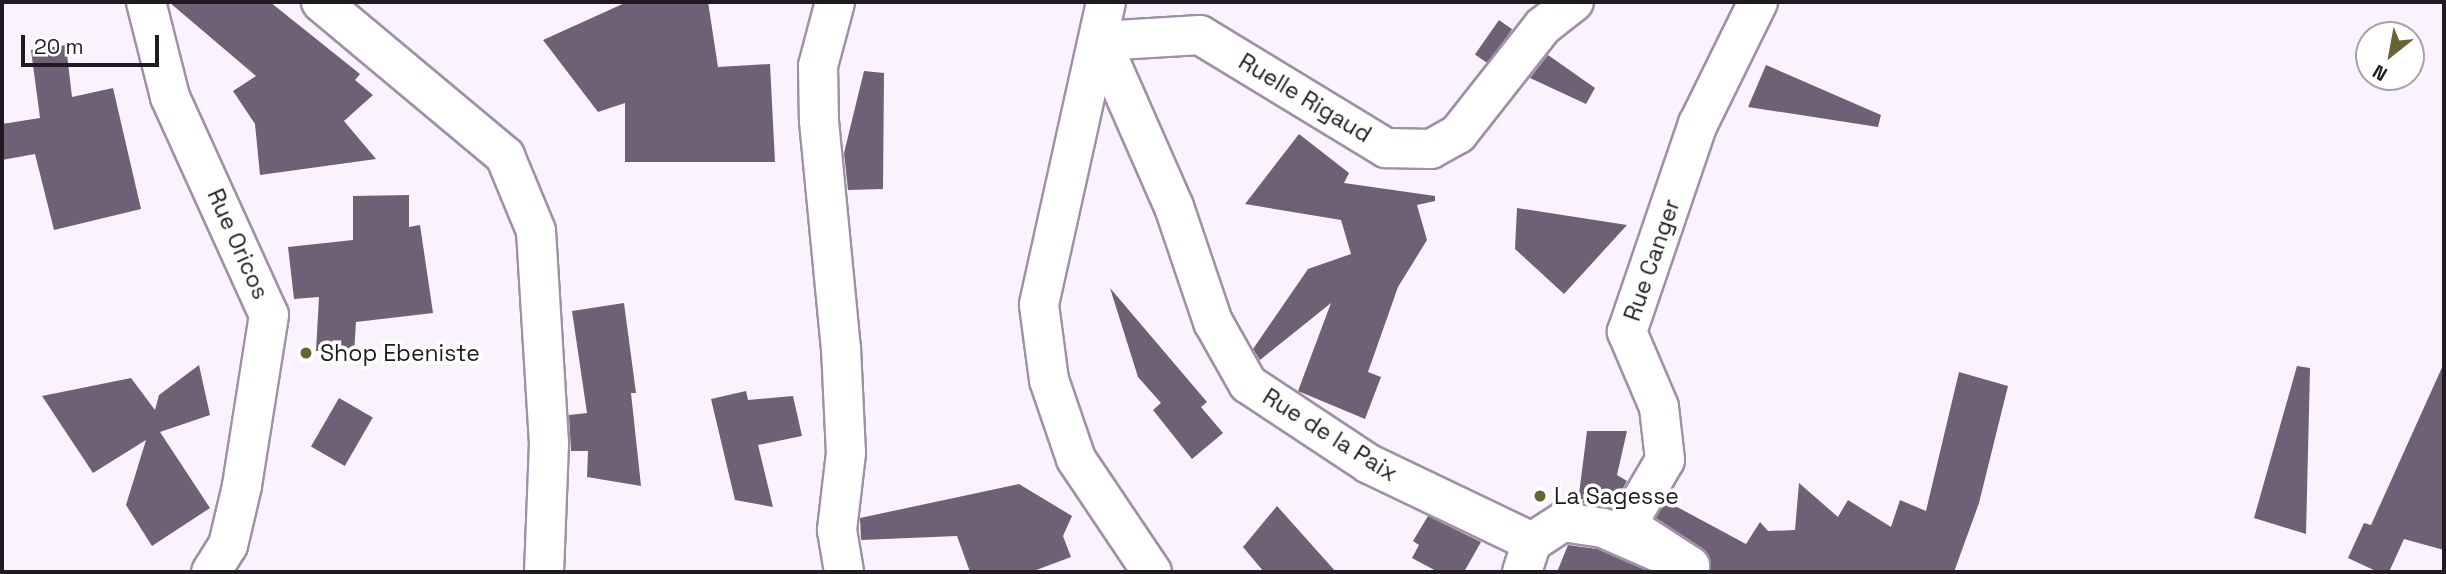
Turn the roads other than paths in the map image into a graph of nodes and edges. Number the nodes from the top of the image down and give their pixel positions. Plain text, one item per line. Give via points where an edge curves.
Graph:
1 (146, 2) edge
2 (321, 2) edge
3 (835, 2) edge
4 (1106, 2) edge
5 (1574, 2) edge
6 (1758, 2) edge
7 (1101, 41) junction
8 (1527, 557) edge
9 (211, 572) edge
10 (544, 572) edge
11 (844, 572) edge
12 (1152, 572) edge

1 - 9 street, Rue Oricos via 170,97 269,314 242,486 228,545
2 - 10 street via 505,156 536,231 549,443
3 - 11 street via 818,66 841,348 846,453 837,530
4 - 7 street
5 - 7 street, Ruelle Rigaud via 1543,26 1458,134 1431,149 1386,148 1200,35
6 - 8 street, Rue Canger via 1698,124 1627,332 1659,407 1665,460 1627,525 1689,566 1603,528 1563,522
7 - 8 street, Rue de la Paix via 1174,207 1213,322 1248,383 1369,464
7 - 12 street via 1039,305 1049,380 1076,459

